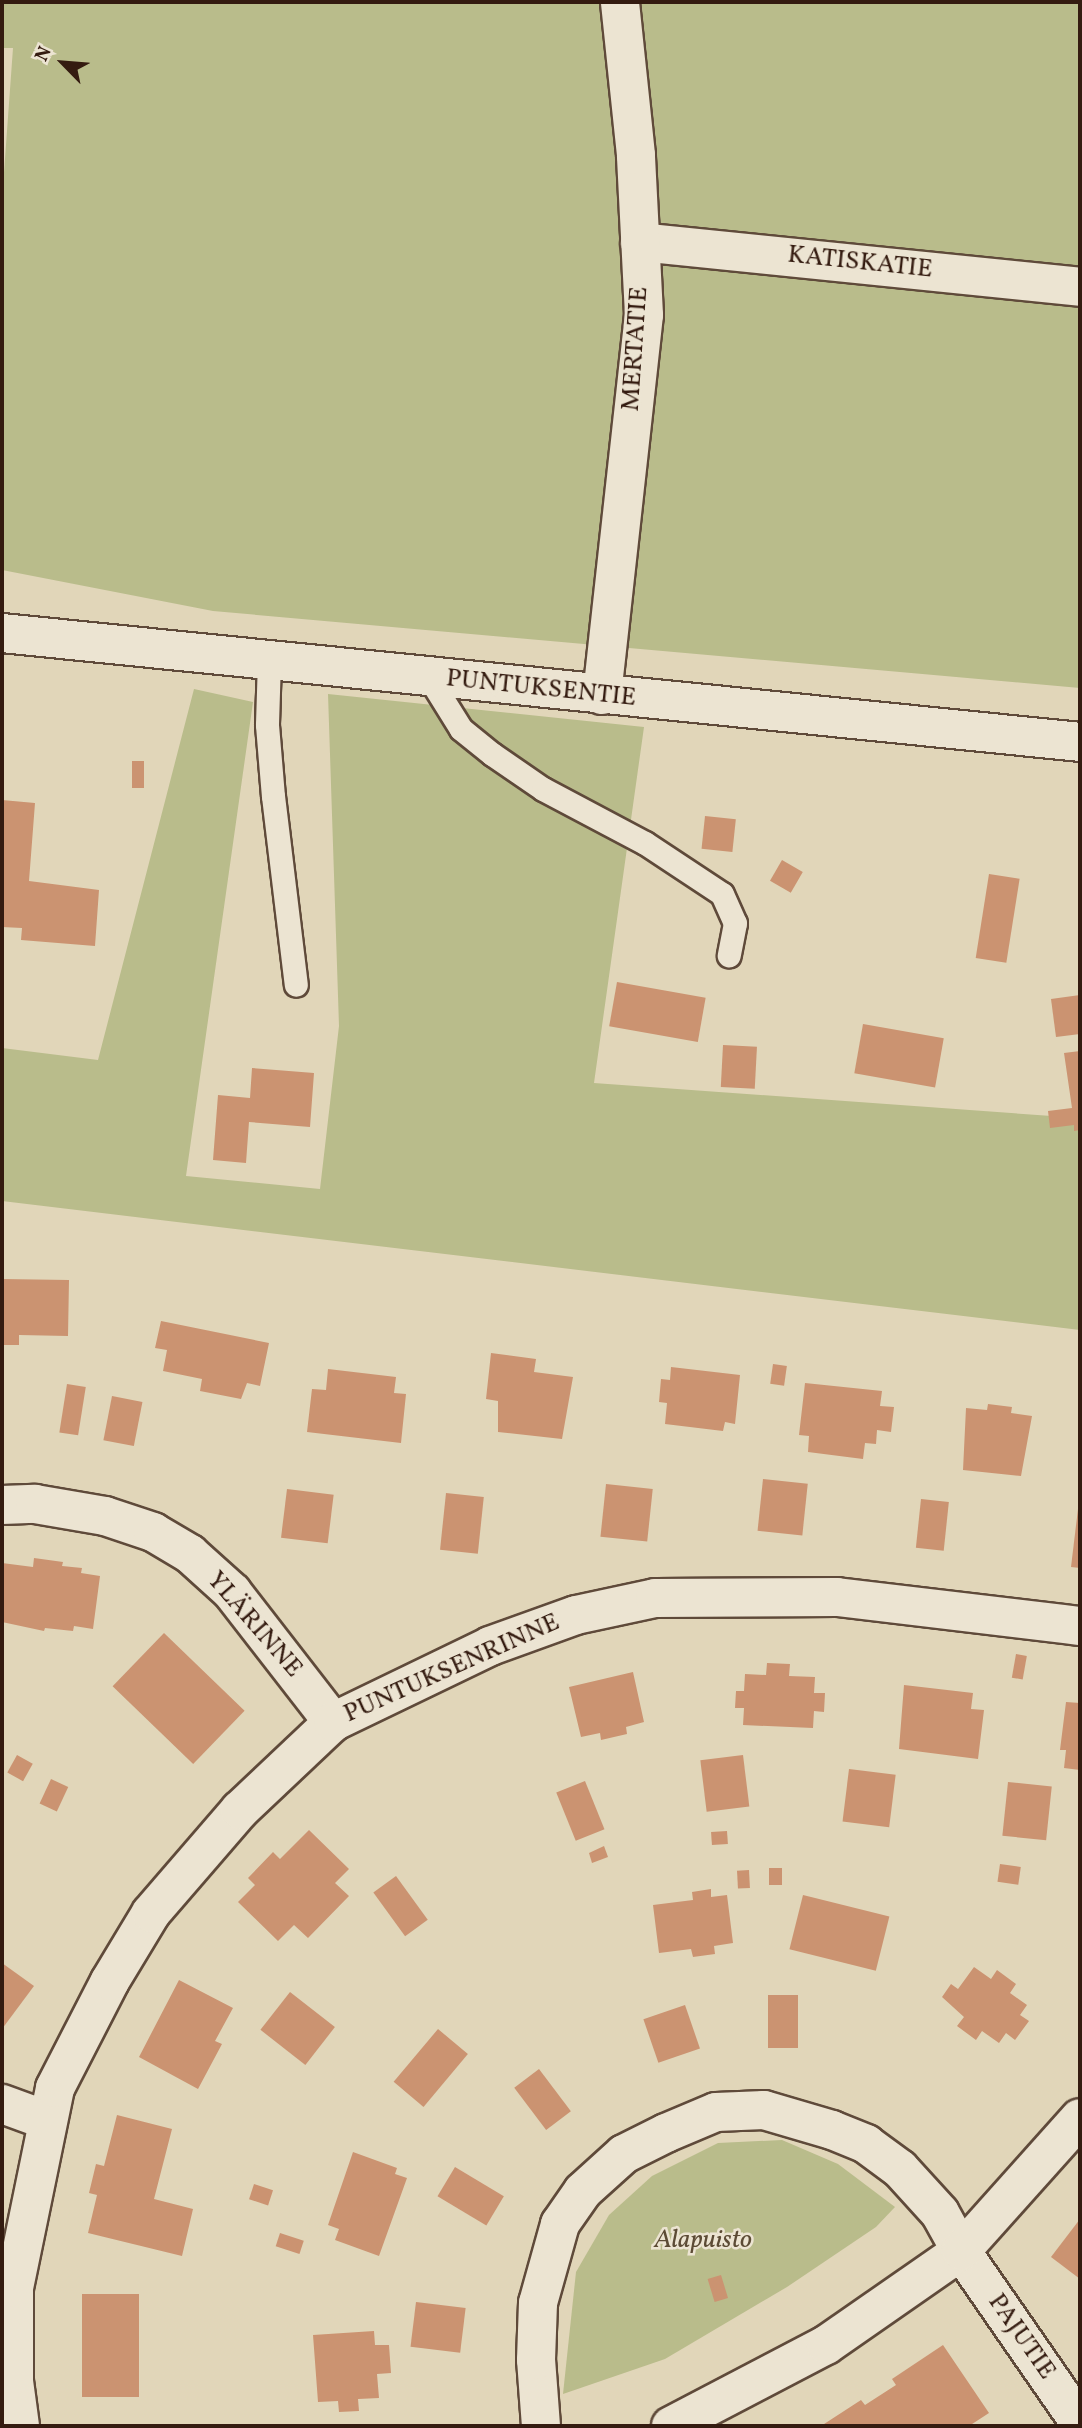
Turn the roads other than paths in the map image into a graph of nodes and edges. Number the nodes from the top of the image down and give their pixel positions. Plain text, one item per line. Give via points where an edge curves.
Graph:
1 (620, 2) edge
2 (640, 242) junction
3 (1080, 287) edge
4 (2, 633) edge
5 (269, 660) junction
6 (428, 676) junction
7 (602, 695) junction
8 (1080, 742) edge
9 (729, 955) dead end
10 (296, 985) dead end
11 (2, 1505) edge
12 (1080, 1626) edge
13 (333, 1722) junction
14 (2, 2104) edge
15 (1080, 2118) edge
16 (46, 2120) junction
17 (961, 2251) junction
18 (1080, 2423) edge
19 (20, 2426) edge
20 (541, 2426) edge
21 (671, 2426) edge

1 - 2 street, MERTATIE
2 - 3 street, KATISKATIE
2 - 7 street, MERTATIE via 643,315
4 - 5 street, PUNTUKSENTIE
5 - 6 street, PUNTUKSENTIE
5 - 10 lane via 272,784
6 - 7 street, PUNTUKSENTIE
6 - 9 lane via 461,729 492,754 543,789 645,843 722,894 735,923
7 - 8 street, PUNTUKSENTIE
11 - 13 street, YLÄRINNE via 35,1504 105,1516 153,1532 190,1555 232,1592
12 - 13 street, PUNTUKSENRINNE via 837,1597 741,1594 655,1598 576,1615 490,1646
13 - 16 street, PUNTUKSENRINNE via 240,1810 151,1913 74,2049
14 - 16 street
15 - 17 street
16 - 19 street, PUNTUKSENRINNE via 14,2288 14,2381
17 - 18 street, PAJUTIE
17 - 20 street, PAJUTIE via 924,2196 900,2169 866,2144 764,2110 716,2112 624,2154 583,2191 560,2224 538,2303
17 - 21 street via 826,2345

